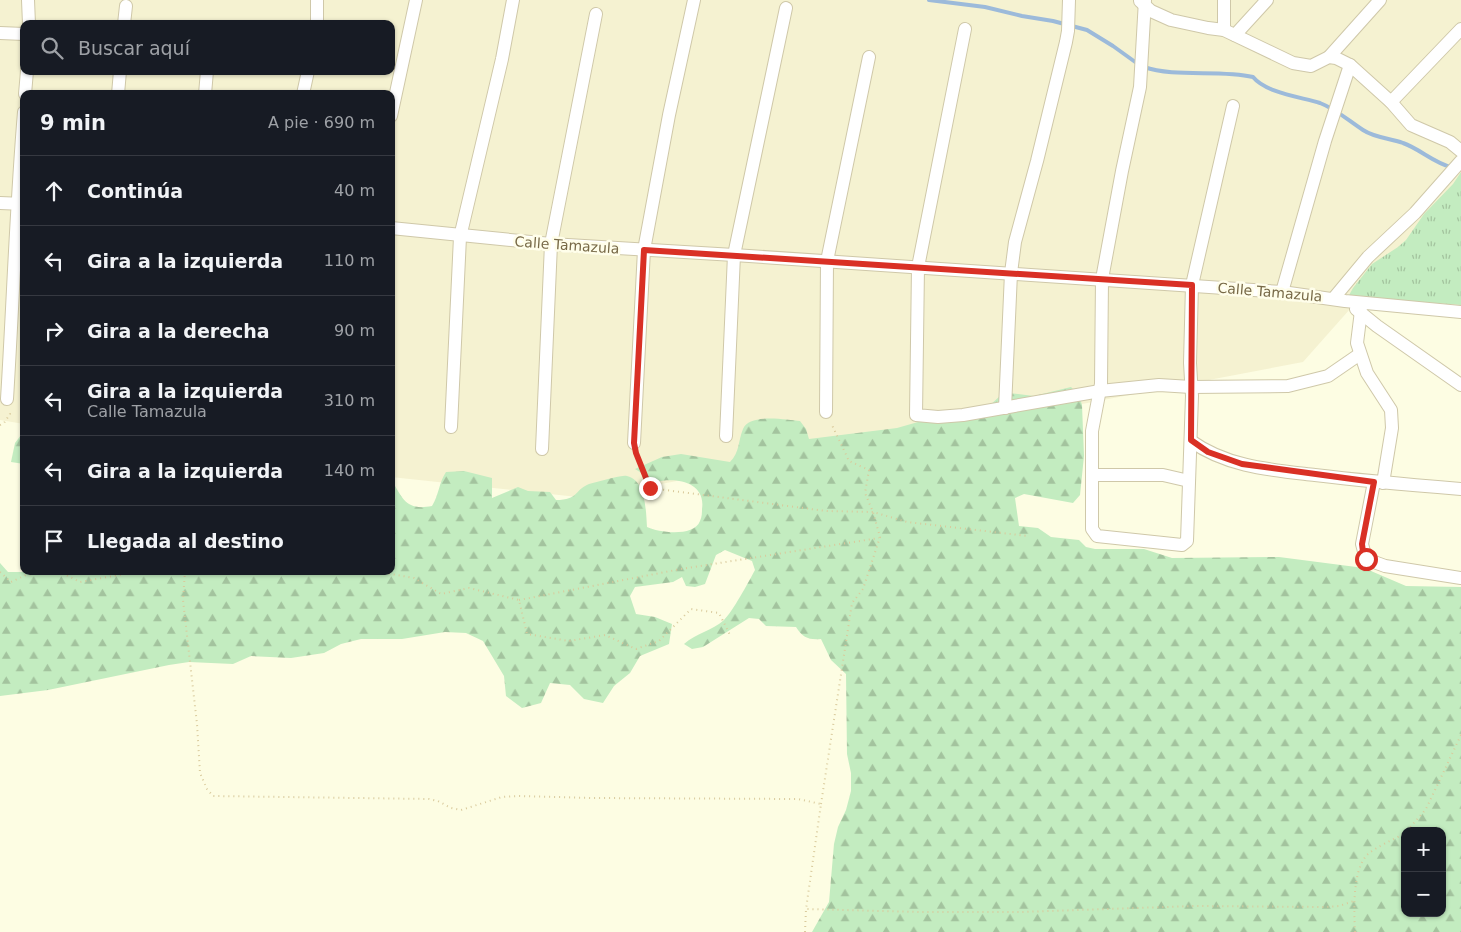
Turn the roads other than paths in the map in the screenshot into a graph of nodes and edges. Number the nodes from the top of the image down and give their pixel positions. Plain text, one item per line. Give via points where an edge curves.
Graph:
1 (28, 0) edge
2 (317, 0) edge
3 (416, 0) edge
4 (513, 0) edge
5 (694, 0) edge
6 (1069, 0) edge
7 (1224, 0) edge
8 (1267, 0) edge
9 (1380, 0) edge
10 (1143, 2) edge
11 (126, 6) dead end
12 (786, 8) dead end
13 (596, 14) dead end
14 (29, 20) edge
15 (124, 20) edge
16 (317, 20) edge
17 (965, 29) dead end
18 (1461, 29) edge
19 (1230, 32) junction
20 (0, 33) edge
21 (20, 34) edge
22 (868, 57) dead end
23 (1329, 57) junction
24 (1350, 65) junction
25 (27, 75) edge
26 (120, 75) edge
27 (207, 75) edge
28 (307, 75) edge
29 (25, 90) edge
30 (118, 90) edge
31 (205, 90) edge
32 (304, 90) edge
33 (395, 97) edge
34 (1391, 102) junction
35 (1233, 106) dead end
36 (1461, 150) edge
37 (1461, 161) edge
38 (0, 203) edge
39 (20, 204) edge
40 (395, 228) edge
41 (460, 236) junction
42 (551, 244) junction
43 (644, 250) junction
44 (734, 255) junction
45 (827, 262) junction
46 (918, 267) junction
47 (1012, 273) junction
48 (1102, 279) junction
49 (1192, 285) junction
50 (1282, 292) junction
51 (1339, 300) junction
52 (1360, 311) junction
53 (1461, 312) edge
54 (1360, 354) junction
55 (1461, 386) edge
56 (1191, 387) junction
57 (1100, 391) junction
58 (7, 399) road end
59 (1005, 408) junction
60 (826, 412) road end
61 (451, 427) dead end
62 (726, 436) dead end
63 (1191, 440) junction
64 (634, 443) road end
65 (542, 449) dead end
66 (1092, 476) junction
67 (1189, 481) junction
68 (1378, 483) junction
69 (1461, 489) edge
70 (1461, 578) edge

1 - 14 street
2 - 16 street
3 - 33 street
4 - 41 street
5 - 43 street
6 - 47 street via 1067,36 1015,242
7 - 19 street
8 - 19 street
9 - 23 street
10 - 19 street via 1151,11 1171,20
10 - 48 street via 1140,87
11 - 15 street
12 - 44 street
13 - 42 street
17 - 46 street
18 - 34 street
19 - 23 street via 1293,63 1310,66
20 - 21 street
22 - 45 street
23 - 24 street
24 - 34 street
24 - 50 street
25 - 29 street
26 - 30 street
27 - 31 street
28 - 32 street
34 - 36 street via 1411,125
35 - 49 street
37 - 51 street via 1415,213 1368,258
38 - 39 street
39 - 58 street
40 - 41 street, Calle Tamazula
41 - 42 street, Calle Tamazula
41 - 61 street
42 - 43 street, Calle Tamazula
42 - 65 street
43 - 44 street, Calle Tamazula
43 - 64 street
44 - 45 street, Calle Tamazula
44 - 62 street
45 - 46 street, Calle Tamazula
45 - 60 street
46 - 47 street, Calle Tamazula
46 - 59 street via 916,415 938,417
47 - 48 street, Calle Tamazula
47 - 59 street
48 - 49 street, Calle Tamazula
48 - 57 street
49 - 50 street, Calle Tamazula
49 - 56 street
50 - 51 street, Calle Tamazula
51 - 52 street
51 - 53 street, Calle Tamazula
52 - 54 street via 1357,343
52 - 55 street
54 - 56 street via 1328,376 1288,386
54 - 68 street via 1367,373 1391,410 1392,428
56 - 57 street via 1159,385
56 - 63 street
57 - 59 street
57 - 66 street via 1093,424
63 - 67 street
63 - 68 street via 1208,452 1242,464
66 - 67 street via 1164,475
66 - 67 street via 1092,529 1097,536 1182,545 1187,541
68 - 69 street
68 - 70 street via 1362,544 1366,559 1385,566

